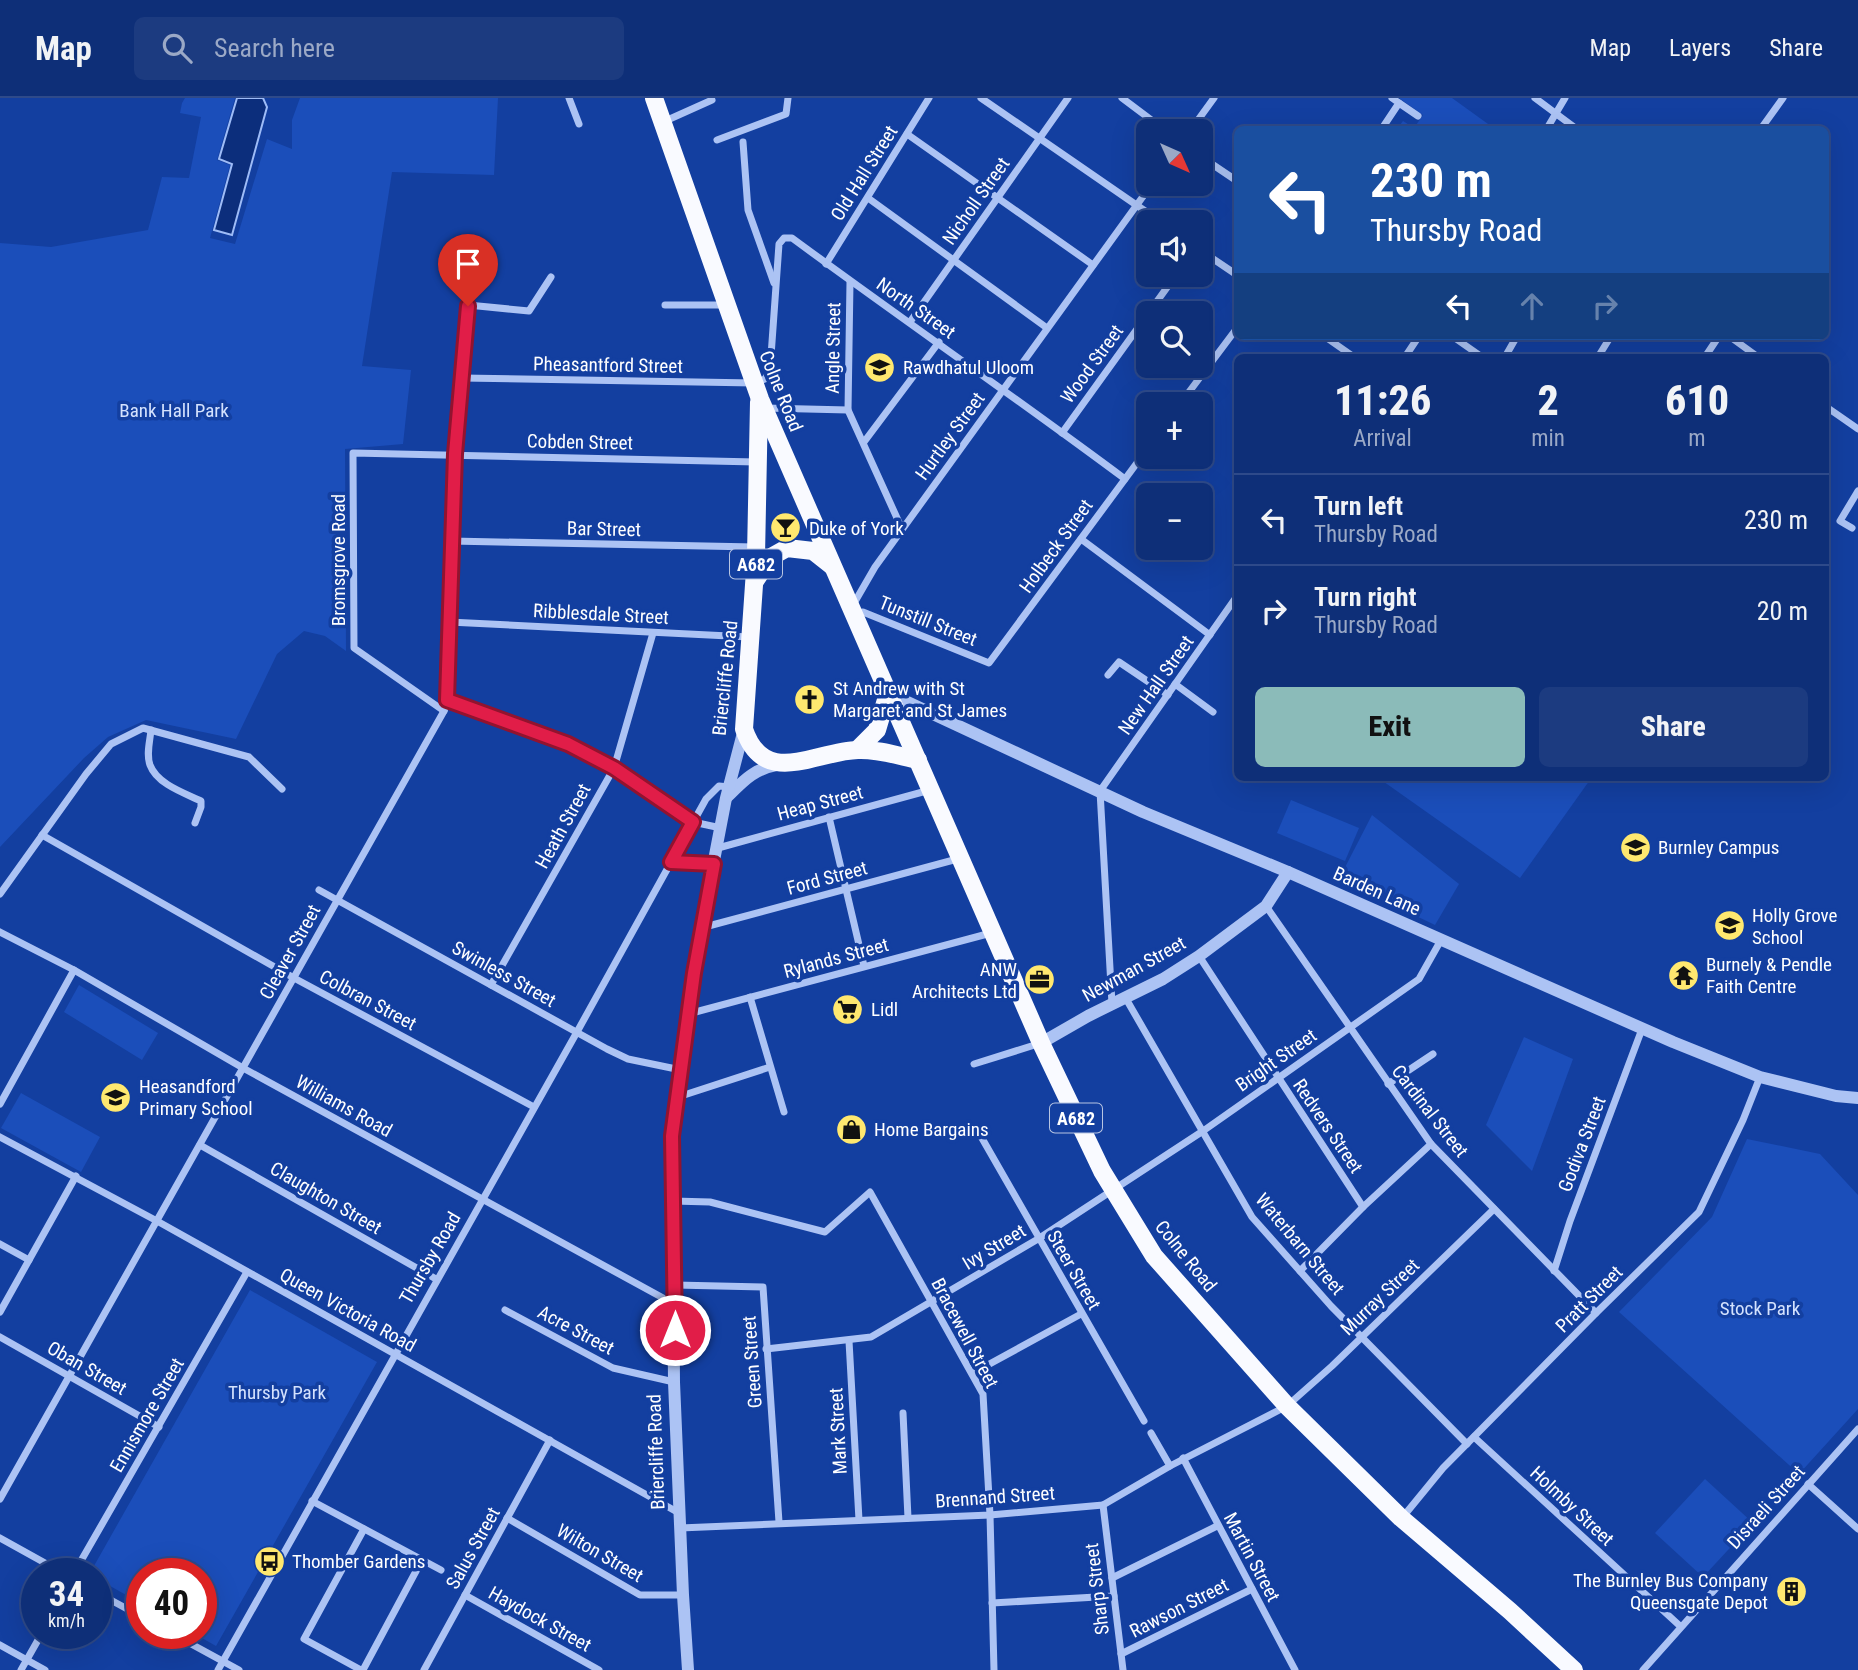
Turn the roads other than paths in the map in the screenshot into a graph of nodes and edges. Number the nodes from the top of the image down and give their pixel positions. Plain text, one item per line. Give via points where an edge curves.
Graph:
1 (569, 98) edge
2 (654, 98) edge
3 (788, 98) edge
4 (929, 98) edge
5 (981, 98) edge
6 (1068, 98) edge
7 (1122, 98) edge
8 (1214, 98) edge
9 (1392, 98) edge
10 (1535, 98) edge
11 (1565, 98) edge
12 (1783, 98) edge
13 (712, 100) dead end
14 (1399, 103) junction
15 (1556, 113) junction
16 (1418, 116) dead end
17 (1150, 119) edge
18 (1199, 119) edge
19 (662, 122) junction
20 (579, 124) dead end
21 (1384, 126) edge
22 (1548, 126) edge
23 (1573, 126) edge
24 (1763, 126) edge
25 (906, 134) junction
26 (1040, 138) junction
27 (717, 140) dead end
28 (743, 142) dead end
29 (1213, 165) edge
30 (1234, 179) edge
31 (1143, 196) edge
32 (868, 198) junction
33 (998, 198) junction
34 (1136, 206) junction
35 (1142, 210) edge
36 (1213, 259) edge
37 (954, 261) junction
38 (826, 264) junction
39 (1093, 265) junction
40 (1234, 273) edge
41 (551, 277) dead end
42 (850, 282) junction
43 (775, 286) junction
44 (1167, 287) edge
45 (665, 305) dead end
46 (726, 305) junction
47 (910, 322) junction
48 (1048, 328) junction
49 (1234, 332) edge
50 (1330, 340) edge
51 (1458, 340) edge
52 (1735, 340) edge
53 (939, 342) junction
54 (1350, 354) edge
55 (1478, 354) edge
56 (1754, 354) edge
57 (462, 378) junction
58 (1003, 390) junction
59 (1189, 392) edge
60 (759, 397) junction
61 (1829, 408) edge
62 (848, 410) junction
63 (1858, 429) edge
64 (1062, 432) junction
65 (864, 442) junction
66 (402, 453) joint
67 (455, 454) junction
68 (757, 462) junction
69 (1136, 464) edge
70 (1125, 479) junction
71 (1858, 491) edge
72 (1852, 528) dead end
73 (902, 529) junction
74 (1081, 538) junction
75 (451, 541) junction
76 (756, 547) junction
77 (834, 568) junction
78 (755, 581) junction
79 (1234, 600) edge
80 (853, 611) junction
81 (449, 622) junction
82 (653, 633) junction
83 (1210, 635) junction
84 (752, 637) junction
85 (1125, 654) dead end
86 (1119, 662) junction
87 (989, 663) joint
88 (1108, 676) dead end
89 (1175, 684) junction
90 (888, 693) junction
91 (1168, 695) junction
92 (447, 700) junction
93 (444, 710) junction
94 (1213, 712) dead end
95 (744, 729) junction
96 (151, 730) junction
97 (857, 750) junction
98 (918, 760) junction
99 (780, 764) junction
100 (614, 768) junction
101 (282, 789) dead end
102 (931, 790) junction
103 (1100, 791) junction
104 (728, 792) junction
105 (829, 817) junction
106 (693, 822) junction
107 (195, 823) dead end
108 (721, 828) junction
109 (42, 835) junction
110 (718, 848) junction
111 (961, 858) junction
112 (671, 862) junction
113 (714, 864) junction
114 (1288, 872) junction
115 (846, 889) junction
116 (319, 890) dead end
117 (0, 894) edge
118 (337, 901) junction
119 (1266, 906) junction
120 (701, 928) junction
121 (0, 932) edge
122 (993, 932) junction
123 (1441, 940) junction
124 (1199, 956) junction
125 (864, 967) junction
126 (74, 970) junction
127 (294, 978) junction
128 (491, 985) junction
129 (750, 997) junction
130 (1125, 997) junction
131 (1112, 1004) junction
132 (688, 1014) junction
133 (1350, 1027) junction
134 (1642, 1029) junction
135 (577, 1032) junction
136 (1041, 1043) junction
137 (1433, 1054) dead end
138 (974, 1064) dead end
139 (770, 1067) junction
140 (243, 1068) junction
141 (681, 1070) junction
142 (1760, 1077) junction
143 (1277, 1078) junction
144 (1388, 1084) junction
145 (677, 1098) junction
146 (1858, 1098) edge
147 (0, 1104) edge
148 (534, 1107) junction
149 (784, 1112) dead end
150 (1203, 1131) junction
151 (979, 1133) dead end
152 (0, 1137) edge
153 (1431, 1144) junction
154 (200, 1145) junction
155 (76, 1176) junction
156 (1112, 1189) junction
157 (482, 1199) junction
158 (673, 1201) junction
159 (1363, 1207) junction
160 (1494, 1209) junction
161 (157, 1221) junction
162 (1038, 1239) junction
163 (0, 1244) edge
164 (29, 1260) junction
165 (1300, 1271) junction
166 (1554, 1271) junction
167 (247, 1272) junction
168 (436, 1279) junction
169 (675, 1285) junction
170 (933, 1302) junction
171 (675, 1305) junction
172 (505, 1310) dead end
173 (0, 1312) edge
174 (1596, 1313) junction
175 (1081, 1314) junction
176 (0, 1337) edge
177 (1361, 1338) junction
178 (849, 1341) junction
179 (766, 1349) junction
180 (394, 1354) junction
181 (973, 1373) junction
182 (70, 1375) junction
183 (674, 1381) junction
184 (1287, 1406) junction
185 (903, 1413) dead end
186 (1144, 1421) dead end
187 (159, 1427) junction
188 (1858, 1429) edge
189 (1151, 1433) dead end
190 (1474, 1437) junction
191 (550, 1440) junction
192 (1468, 1444) junction
193 (1183, 1458) junction
194 (1170, 1466) junction
195 (1808, 1484) junction
196 (0, 1499) edge
197 (312, 1501) junction
198 (1103, 1505) junction
199 (679, 1513) junction
200 (990, 1515) junction
201 (507, 1518) junction
202 (908, 1518) junction
203 (1401, 1518) junction
204 (859, 1520) junction
205 (779, 1522) junction
206 (1217, 1526) junction
207 (680, 1528) junction
208 (364, 1529) junction
209 (1858, 1529) edge
210 (0, 1538) edge
211 (36, 1558) edge
212 (83, 1558) edge
213 (422, 1560) junction
214 (440, 1570) dead end
215 (1112, 1578) junction
216 (1252, 1589) junction
217 (465, 1595) junction
218 (682, 1595) junction
219 (1114, 1596) junction
220 (992, 1603) junction
221 (1680, 1626) junction
222 (0, 1645) edge
223 (33, 1649) edge
224 (201, 1649) edge
225 (1121, 1654) junction
226 (27, 1660) junction
227 (223, 1661) junction
228 (21, 1670) edge
229 (45, 1670) edge
230 (218, 1670) edge
231 (239, 1670) edge
232 (362, 1670) edge
233 (424, 1670) edge
234 (598, 1670) edge
235 (688, 1670) edge
236 (993, 1670) edge
237 (1122, 1670) edge
238 (1295, 1670) edge
239 (1574, 1670) edge
240 (1643, 1670) edge

1 - 20 street
2 - 19 main road, Colne Road / A682
3 - 27 street via 786,114
4 - 25 street, Old Hall Street
5 - 26 street
6 - 26 street, Nicholl Street
7 - 17 street
8 - 18 street
9 - 14 street
10 - 15 street
11 - 15 street
12 - 24 street
13 - 19 street
14 - 16 street
14 - 21 street
15 - 22 street
15 - 23 street
19 - 46 main road, Colne Road / A682
25 - 32 street, Old Hall Street
25 - 33 street
26 - 33 street, Nicholl Street
26 - 34 street
28 - 43 street via 747,210
29 - 30 street
31 - 34 street, Hurtley Street
32 - 37 street
32 - 38 street, Old Hall Street
33 - 37 street, Nicholl Street
33 - 39 street
34 - 35 street
34 - 39 street, Hurtley Street
36 - 40 street
37 - 47 street, Nicholl Street
37 - 48 street
38 - 42 street, North Street
38 - 43 street, North Street via 792,238 784,238 779,244
39 - 48 street, Hurtley Street
41 - 57 street, Cleaver Street via 529,311 468,306
42 - 47 street, North Street
42 - 62 street, Angle Street
43 - 60 street via 770,370
44 - 64 street, Wood Street
45 - 46 street
46 - 60 main road, Colne Road / A682
47 - 53 street, North Street
48 - 58 street, Hurtley Street
49 - 59 street
50 - 54 street
51 - 55 street
52 - 56 street
53 - 58 street, North Street
53 - 65 street
57 - 60 street, Pheasantford Street
57 - 67 street, Cleaver Street
58 - 64 street, North Street
58 - 73 street, Hurtley Street
60 - 62 street, Pheasantford Street
60 - 68 main road, Briercliffe Road / A682
60 - 77 main road, Colne Road / A682
61 - 63 street
62 - 65 street, Angle Street
64 - 70 street, North Street
65 - 73 street, Angle Street
66 - 67 street, Cobden Street
66 - 93 street, Bromsgrove Road via 353,453 354,648
67 - 68 street, Cobden Street
67 - 75 street, Cleaver Street
68 - 76 main road, Briercliffe Road / A682
69 - 70 street, Holbeck Street
70 - 74 street, Holbeck Street
71 - 72 street via 1840,521
73 - 80 street, Hurtley Street via 875,567
74 - 83 street
74 - 87 street, Holbeck Street
75 - 76 street, Bar Street
75 - 81 street, Cleaver Street
76 - 78 main road, Briercliffe Road / A682
77 - 78 main road, A682 via 813,551 787,548 771,557
77 - 80 main road, Colne Road / A682
78 - 84 main road, Briercliffe Road / A682
79 - 83 street, New Hall Street
80 - 87 street, Tunstill Street
80 - 90 main road, Colne Road / A682
81 - 82 street, Ribblesdale Street
81 - 92 street, Cleaver Street
82 - 84 street, Ribblesdale Street
82 - 100 street, Heath Street
83 - 89 street, New Hall Street
84 - 95 main road, Briercliffe Road / A682
85 - 86 street
86 - 88 street
86 - 91 street
89 - 91 street, New Hall Street
89 - 94 street
90 - 97 main road via 877,730
90 - 98 main road, Colne Road
90 - 103 street, Barden Lane
91 - 103 street, New Hall Street
92 - 93 street, Cleaver Street
92 - 100 street via 568,744
93 - 118 street, Cleaver Street
95 - 99 main road via 756,752
95 - 104 street, Briercliffe Road
96 - 101 street via 249,757
96 - 107 street via 150,766 165,782 201,801
96 - 109 street via 143,728 111,744
97 - 98 main road
97 - 99 main road
98 - 102 main road, Colne Road / A682
99 - 104 street via 749,775
100 - 106 street
100 - 128 street, Heath Street
102 - 105 street, Heap Street
102 - 111 main road, Colne Road / A682
103 - 114 street, Barden Lane
103 - 131 street
104 - 106 street, Thursby Road via 719,786
104 - 108 street, Briercliffe Road
105 - 110 street, Heap Street
105 - 115 street
106 - 108 street
106 - 112 street, Thursby Road
108 - 110 street, Briercliffe Road
109 - 117 street
109 - 127 street, Colbran Street
110 - 113 street, Briercliffe Road
111 - 115 street, Ford Street
111 - 122 main road, Colne Road / A682
112 - 113 street
112 - 135 street, Thursby Road
113 - 120 street, Briercliffe Road
114 - 119 street, Newman Street
114 - 123 street, Barden Lane
115 - 120 street, Ford Street
115 - 125 street
116 - 118 street, Swinless Street
118 - 127 street, Cleaver Street
118 - 128 street, Swinless Street
119 - 124 street, Newman Street
119 - 133 street, Cardinal Street
120 - 132 street, Briercliffe Road
121 - 126 street, Williams Road
122 - 125 street, Rylands Street
122 - 136 main road, Colne Road / A682
123 - 133 street, Bright Street via 1419,979
123 - 134 street, Barden Lane
124 - 130 street, Newman Street
124 - 143 street, Redvers Street
125 - 129 street, Rylands Street
126 - 140 street, Williams Road
126 - 147 street
127 - 140 street, Cleaver Street
127 - 148 street, Colbran Street
128 - 135 street, Swinless Street
129 - 132 street, Rylands Street
129 - 139 street
130 - 131 street, Newman Street
130 - 150 street, Waterbarn Street
131 - 136 street, Newman Street
132 - 141 street, Briercliffe Road
133 - 143 street, Bright Street
133 - 144 street, Cardinal Street
134 - 142 street, Barden Lane
134 - 166 street, Godiva Street
135 - 141 street, Swinless Street via 628,1059
135 - 148 street, Thursby Road
136 - 138 street, Newman Street
136 - 156 main road, Colne Road / A682
137 - 144 street
139 - 145 street
139 - 149 street
140 - 154 street, Cleaver Street
140 - 157 street, Williams Road
141 - 145 street, Briercliffe Road
142 - 146 street, Barden Lane
142 - 174 street, Pratt Street via 1699,1213
143 - 150 street, Bright Street
143 - 159 street, Redvers Street
144 - 153 street, Cardinal Street
145 - 158 street, Briercliffe Road via 672,1136
148 - 157 street, Thursby Road
150 - 156 street, Bright Street
150 - 165 street, Waterbarn Street via 1252,1217
151 - 162 street, Steer Street
152 - 155 street, Queen Victoria Road
153 - 159 street
153 - 160 street, Cardinal Street
154 - 161 street, Cleaver Street
154 - 168 street, Claughton Street
155 - 161 street, Queen Victoria Road
155 - 164 street
156 - 162 street, Ivy Street
156 - 184 main road, Colne Road / A682 via 1154,1256
157 - 168 street, Thursby Road
157 - 171 street, Williams Road
158 - 169 street, Briercliffe Road
158 - 170 street, Bracewell Street via 710,1202 825,1232 870,1192
159 - 165 street
160 - 166 street, Cardinal Street
160 - 177 street, Murray Street
161 - 167 street, Queen Victoria Road
161 - 182 street, Cleaver Street
162 - 170 street, Ivy Street
162 - 175 street, Steer Street
163 - 164 street
164 - 173 street
165 - 177 street, Waterbarn Street
166 - 174 street, Cardinal Street
167 - 180 street, Queen Victoria Road
167 - 187 street, Ennismore Street
168 - 180 street, Thursby Road
169 - 171 street, Briercliffe Road
169 - 179 street, Green Street via 763,1287
170 - 178 street, Ivy Street via 871,1338
170 - 181 street, Bracewell Street
171 - 183 street, Briercliffe Road
172 - 183 street, Acre Street via 613,1368
174 - 190 street, Pratt Street
175 - 181 street
175 - 186 street, Steer Street
176 - 182 street, Oban Street
177 - 184 street, Murray Street
177 - 192 street, Waterbarn Street
178 - 179 street, Ivy Street
178 - 204 street, Mark Street
179 - 205 street, Green Street
180 - 191 street, Queen Victoria Road
180 - 197 street, Thursby Road
181 - 200 street, Bracewell Street via 983,1394
182 - 187 street, Oban Street
182 - 196 street, Cleaver Street
183 - 199 street, Briercliffe Road
184 - 193 street, Brennand Street
184 - 203 main road, Colne Road / A682
185 - 202 street
187 - 212 street, Ennismore Street
188 - 195 street, Disraeli Street
189 - 194 street
190 - 192 street, Pratt Street
190 - 221 street, Holmby Street
191 - 199 street, Queen Victoria Road
191 - 201 street, Salus Street
192 - 203 street, Pratt Street
193 - 194 street, Brennand Street
193 - 206 street, Martin Street
194 - 198 street, Brennand Street
195 - 209 street
195 - 221 street, Disraeli Street
197 - 208 street
197 - 227 street, Thursby Road
198 - 200 street, Brennand Street
198 - 215 street, Sharp Street
199 - 207 street, Briercliffe Road
200 - 202 street, Brennand Street
200 - 220 street, Bracewell Street
201 - 217 street, Salus Street
201 - 218 street, Wilton Street via 640,1595
202 - 204 street, Brennand Street
203 - 239 main road, Colne Road / A682
204 - 205 street, Brennand Street
205 - 207 street, Brennand Street
206 - 215 street
206 - 216 street, Martin Street
207 - 218 street, Briercliffe Road
208 - 213 street
208 - 232 street via 304,1639
210 - 211 street
213 - 214 street
213 - 232 street
215 - 219 street, Sharp Street
216 - 225 street, Rawson Street
216 - 238 street, Martin Street
217 - 233 street, Salus Street
217 - 234 street, Haydock Street
218 - 235 street, Briercliffe Road
219 - 220 street
219 - 225 street, Sharp Street
220 - 236 street, Bracewell Street
221 - 240 street, Disraeli Street
222 - 226 street
223 - 226 street
224 - 227 street
225 - 237 street, Sharp Street
226 - 228 street
226 - 229 street
227 - 230 street, Thursby Road
227 - 231 street

